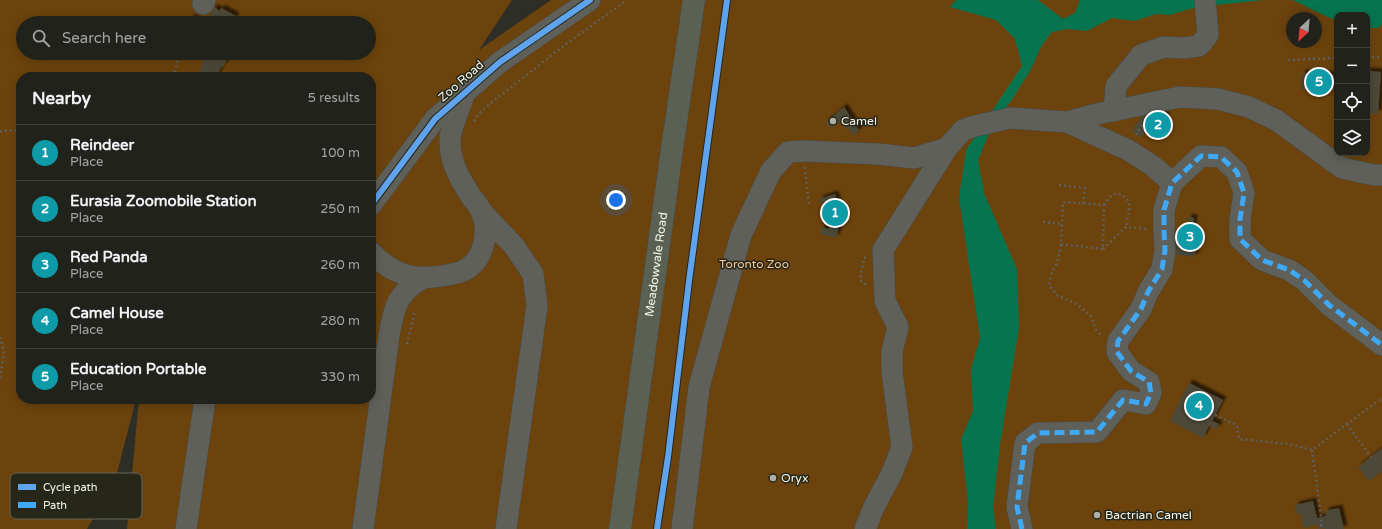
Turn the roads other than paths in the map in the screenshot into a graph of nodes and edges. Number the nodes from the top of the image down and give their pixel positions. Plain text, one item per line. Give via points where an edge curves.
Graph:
1 (590, 0) edge
2 (694, 0) edge
3 (1205, 0) edge
4 (466, 91) junction
5 (1114, 110) junction
6 (1067, 122) junction
7 (946, 148) junction
8 (1382, 175) edge
9 (1172, 183) junction
10 (376, 198) edge
11 (482, 212) junction
12 (376, 258) edge
13 (423, 278) junction
14 (1382, 345) edge
15 (204, 404) edge
16 (186, 529) edge
17 (363, 529) edge
18 (506, 529) edge
19 (620, 529) edge
20 (682, 529) edge
21 (865, 529) edge
22 (1022, 529) edge

1 - 4 street, Zoo Road via 500,62
2 - 19 main road, Meadowvale Road
3 - 5 street via 1208,35 1199,46 1164,47 1141,55 1116,86
4 - 10 street, Zoo Road via 435,119
4 - 11 street, Zoo Road via 450,141 454,167
5 - 6 street
5 - 8 street via 1180,97 1218,99 1249,107 1276,120 1342,168 1374,176
6 - 7 street via 1011,118 963,130
6 - 9 street via 1128,150 1153,166
7 - 20 street via 914,158 878,154 788,152 771,171 741,235 699,387
7 - 21 street via 883,250 885,301 898,327 892,352 892,372 902,447
9 - 14 street via 1201,156 1221,157 1237,172 1244,192 1240,239 1262,260 1289,270 1304,280 1329,305
9 - 22 street via 1164,210 1165,250 1162,269 1141,309 1118,341 1117,352 1131,371 1149,382 1151,393 1146,404 1122,400 1097,432 1038,433 1025,443 1017,508
11 - 13 street, Zoo Road via 486,230 480,253 473,264 449,276
11 - 18 street via 514,246 533,274 537,306
12 - 13 street, Zoo Road via 408,276
13 - 17 street via 403,293 395,306
15 - 16 street

